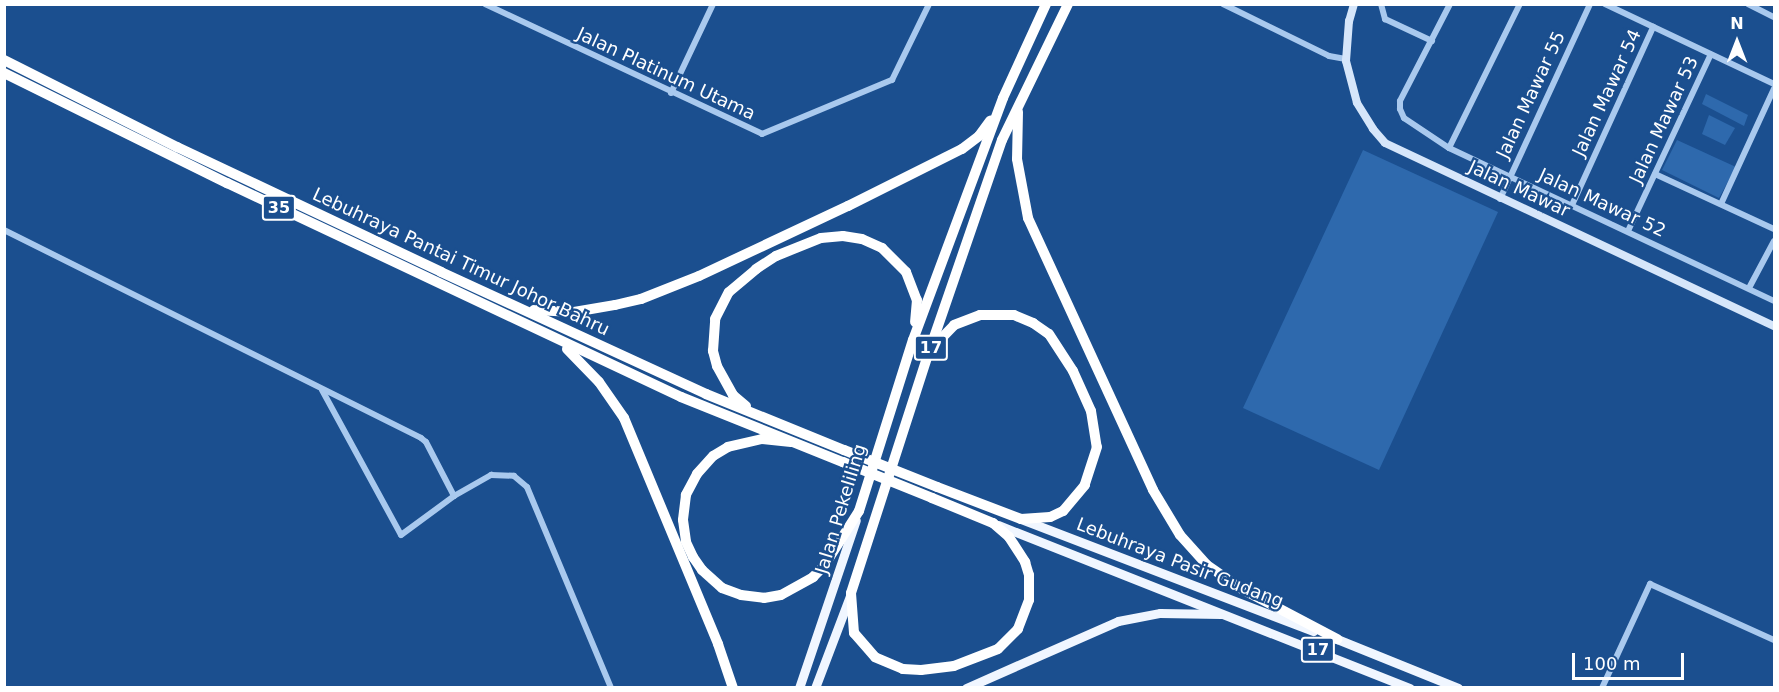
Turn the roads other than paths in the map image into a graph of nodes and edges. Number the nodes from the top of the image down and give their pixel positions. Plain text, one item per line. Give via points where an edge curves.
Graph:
1 (484, 4) edge
2 (713, 4) edge
3 (929, 4) edge
4 (1046, 4) edge
5 (1068, 4) edge
6 (1223, 4) edge
7 (1354, 4) edge
8 (1381, 4) edge
9 (1450, 4) edge
10 (1520, 4) edge
11 (1590, 4) edge
12 (1605, 4) edge
13 (1748, 4) edge
14 (1774, 17) edge
15 (1653, 27) junction
16 (1432, 41) junction
17 (1711, 54) junction
18 (1346, 59) junction
19 (4, 60) edge
20 (4, 73) edge
21 (1774, 84) edge
22 (1774, 89) edge
23 (671, 93) junction
24 (1003, 98) junction
25 (1019, 106) junction
26 (1449, 148) junction
27 (1655, 174) junction
28 (1510, 177) junction
29 (1500, 199) junction
30 (1721, 204) junction
31 (1572, 205) junction
32 (1774, 229) edge
33 (4, 230) edge
34 (1628, 231) junction
35 (1774, 241) edge
36 (1749, 288) junction
37 (1774, 301) edge
38 (525, 310) junction
39 (1774, 326) edge
40 (555, 339) junction
41 (913, 340) junction
42 (929, 352) junction
43 (321, 390) junction
44 (764, 416) junction
45 (791, 442) junction
46 (844, 450) joint
47 (843, 462) joint
48 (934, 492) junction
49 (454, 496) junction
50 (859, 511) junction
51 (1021, 519) junction
52 (993, 523) junction
53 (851, 594) junction
54 (1229, 614) junction
55 (1337, 639) junction
56 (1774, 640) edge
57 (611, 687) edge
58 (733, 687) edge
59 (798, 687) edge
60 (815, 687) edge
61 (966, 687) edge
62 (1410, 687) edge
63 (1458, 687) edge
64 (1602, 687) edge

1 - 23 street, Jalan Platinum Utama
2 - 23 street
3 - 23 street, Jalan Platinum Utama via 892,80 766,133 758,134
4 - 24 highway, 17
5 - 25 highway, 17
6 - 18 street via 1329,56
7 - 18 street, Jalan Mawar
8 - 16 street via 1385,19
9 - 16 street
10 - 26 street
11 - 28 street, Jalan Mawar 55
12 - 15 street
13 - 14 street
15 - 17 street
15 - 31 street, Jalan Mawar 54
16 - 26 street, Jalan Mawar 52 via 1400,101 1400,109 1404,118
17 - 21 street
17 - 27 street, Jalan Mawar 53
18 - 29 street, Jalan Mawar via 1357,103 1385,143
19 - 38 highway, Lebuhraya Pantai Timur Johor Bahru / 35 via 177,147
20 - 40 highway, Lebuhraya Pantai Timur Johor Bahru / 35
22 - 30 street
24 - 38 highway via 979,136 962,149 699,276 641,299 593,310
24 - 41 highway, 17
25 - 42 highway, 17 via 1002,140
25 - 55 highway via 1017,159 1028,218 1153,490 1180,535 1207,565 1240,588
26 - 28 street, Jalan Mawar 52
27 - 30 street
27 - 34 street, Jalan Mawar 53
28 - 29 street, Jalan Mawar 55
28 - 31 street, Jalan Mawar 52
29 - 39 street, Jalan Mawar
30 - 32 street
31 - 34 street, Jalan Mawar 52
33 - 43 street
34 - 36 street, Jalan Mawar 52
35 - 36 street
36 - 37 street, Jalan Mawar 52
38 - 44 highway, Lebuhraya Pantai Timur Johor Bahru / 35 via 706,394
40 - 45 highway, Lebuhraya Pantai Timur Johor Bahru / 35
40 - 58 highway via 600,382 624,418
41 - 44 highway via 915,291 906,273 882,248 843,236 821,238 776,256 729,292 713,333 713,351 724,381 733,395
41 - 50 highway, Jalan Pekeliling / 17
42 - 51 highway via 963,320 980,315 1014,315 1049,334 1073,371 1095,428 1097,447 1090,475 1063,511 1050,517
42 - 53 highway, 17
43 - 49 street via 426,442
43 - 49 street via 401,535
44 - 46 highway, Lebuhraya Pantai Timur Johor Bahru / 17
45 - 47 highway, Lebuhraya Pantai Timur Johor Bahru / 17
45 - 50 highway via 762,439 728,447 696,474 686,495 682,520 686,542 702,570 722,588 741,596 764,598 791,591 824,566
46 - 48 highway, Lebuhraya Pasir Gudang / 17, bridge
47 - 48 highway, Lebuhraya Pasir Gudang / 17, bridge
48 - 51 highway, Lebuhraya Pasir Gudang / 17
48 - 52 highway, Lebuhraya Pasir Gudang / 17
49 - 57 street via 492,475 514,476 527,487
50 - 59 main road, Jalan Pekeliling / 17
51 - 55 main road, Lebuhraya Pasir Gudang / 17
52 - 53 highway via 1020,551 1030,587 1021,623 998,649 969,662 937,669 889,665 868,651 854,633
52 - 54 main road, Lebuhraya Pasir Gudang / 17
53 - 60 main road, Jalan Pekeliling
54 - 61 main road via 1160,613 1118,621
54 - 62 main road, Lebuhraya Pasir Gudang / 17
55 - 63 main road, Lebuhraya Pasir Gudang / 17
56 - 64 street via 1650,584

